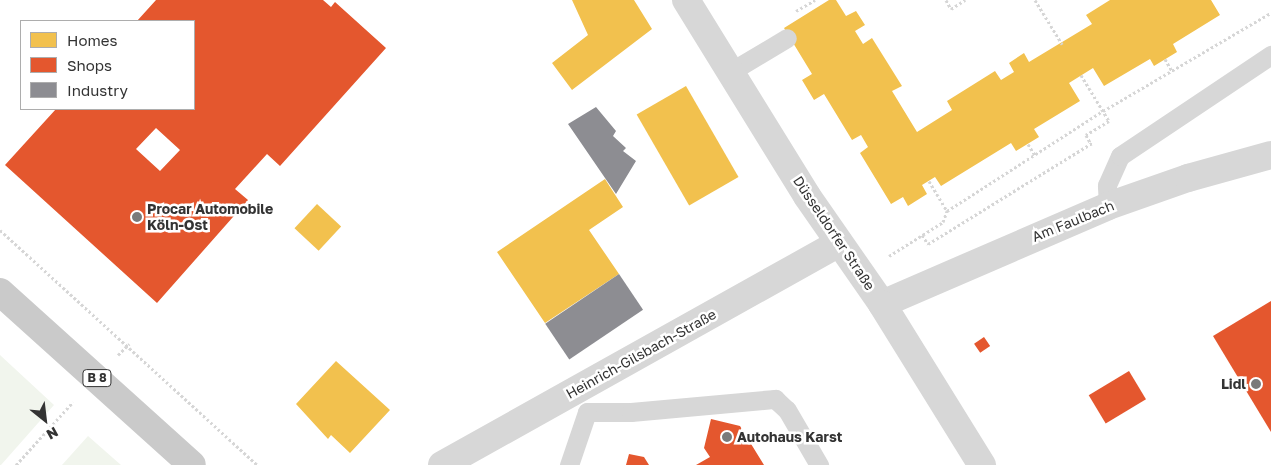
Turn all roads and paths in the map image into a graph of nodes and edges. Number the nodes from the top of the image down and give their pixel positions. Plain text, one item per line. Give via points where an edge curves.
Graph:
1 (686, 0) edge
2 (815, 0) edge
3 (946, 0) edge
4 (965, 0) edge
5 (1035, 0) edge
6 (801, 8) dead end
7 (1271, 14) edge
8 (787, 38) dead end
9 (1062, 44) dead end
10 (1271, 55) edge
11 (1165, 59) dead end
12 (1172, 71) junction
13 (730, 72) junction
14 (1081, 75) dead end
15 (1103, 111) junction
16 (1028, 144) dead end
17 (1091, 144) dead end
18 (1271, 154) edge
19 (1035, 156) junction
20 (929, 181) dead end
21 (1108, 206) junction
22 (947, 211) junction
23 (0, 230) edge
24 (839, 242) junction
25 (861, 273) junction
26 (0, 292) edge
27 (882, 304) junction
28 (579, 402) junction
29 (192, 465) edge
30 (257, 465) edge
31 (442, 465) edge
32 (569, 465) edge
33 (819, 465) edge
34 (982, 465) edge

1 - 13 street, Düsseldorfer Straße
2 - 6 path
3 - 4 path via 951,9
5 - 9 path
7 - 12 path
8 - 13 lane
10 - 21 lane via 1120,156 1107,185
11 - 12 path
12 - 15 path
13 - 24 street, Düsseldorfer Straße
14 - 15 path
15 - 17 path via 1109,121 1086,135
15 - 19 path
16 - 19 path
18 - 21 street, Am Faulbach
19 - 22 path
20 - 22 path
21 - 27 street, Am Faulbach
22 - 25 path via 943,222
23 - 30 path
24 - 25 street, Düsseldorfer Straße
24 - 28 street, Heinrich-Gilsbach-Straße
25 - 27 street, Düsseldorfer Straße
26 - 29 main road, B 8
27 - 34 street, Düsseldorfer Straße
28 - 31 street, Heinrich-Gilsbach-Straße
28 - 32 lane
28 - 33 lane via 631,412 775,399 786,410

